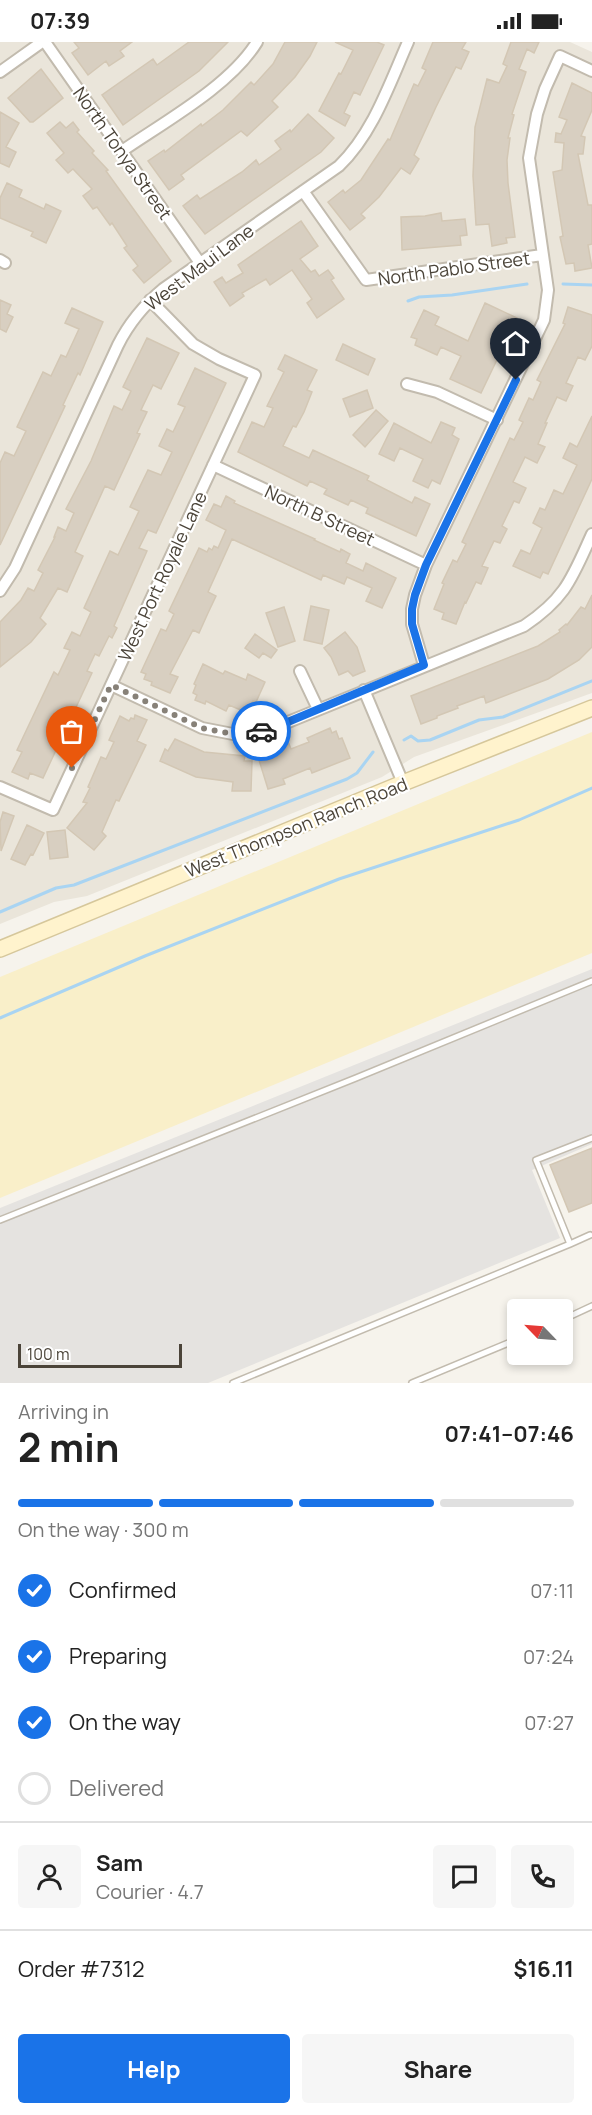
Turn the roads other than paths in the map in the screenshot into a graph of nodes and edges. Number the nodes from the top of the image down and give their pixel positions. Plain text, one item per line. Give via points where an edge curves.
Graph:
1 (44, 42) edge
2 (257, 42) edge
3 (408, 42) edge
4 (592, 71) edge
5 (0, 72) edge
6 (122, 151) junction
7 (303, 191) junction
8 (542, 255) junction
9 (200, 263) junction
10 (150, 300) junction
11 (407, 384) dead end
12 (496, 420) junction
13 (213, 465) junction
14 (592, 534) edge
15 (426, 565) junction
16 (0, 591) edge
17 (424, 665) junction
18 (300, 671) dead end
19 (111, 685) junction
20 (364, 690) junction
21 (592, 708) edge
22 (318, 709) junction
23 (403, 783) junction
24 (0, 787) edge
25 (0, 949) edge
26 (592, 981) edge
27 (592, 1138) edge
28 (0, 1220) edge
29 (591, 1237) edge
30 (570, 1244) junction
31 (592, 1306) edge
32 (573, 1315) edge
33 (507, 1344) edge
34 (233, 1383) edge
35 (412, 1383) edge

1 - 5 street
1 - 6 street, North Tonya Street
2 - 6 street via 236,68 196,101
3 - 7 street, West Maui Lane via 370,126 354,151
4 - 8 street via 560,56 537,114 529,158
6 - 9 street, North Tonya Street
7 - 8 street, North Pablo Street via 366,280
7 - 9 street, West Maui Lane
8 - 12 street via 548,290 544,320
9 - 10 street, West Maui Lane
10 - 13 street, West Port Royale Lane via 193,344 255,375
10 - 16 street, West Maui Lane via 121,340 15,568
11 - 12 street via 437,392
12 - 15 street
13 - 15 street, North B Street
13 - 19 street, West Port Royale Lane
14 - 17 street via 569,584 541,615 524,626
15 - 17 street via 412,609 412,624
17 - 20 street
18 - 22 street
19 - 22 street via 202,728 238,735 271,729
19 - 24 street, West Port Royale Lane via 53,810
20 - 22 street
20 - 23 street
21 - 23 main road, West Thompson Ranch Road
23 - 25 main road, West Thompson Ranch Road
26 - 28 lane
27 - 30 lane via 537,1161
29 - 30 lane
30 - 34 lane
31 - 32 lane
33 - 35 lane

